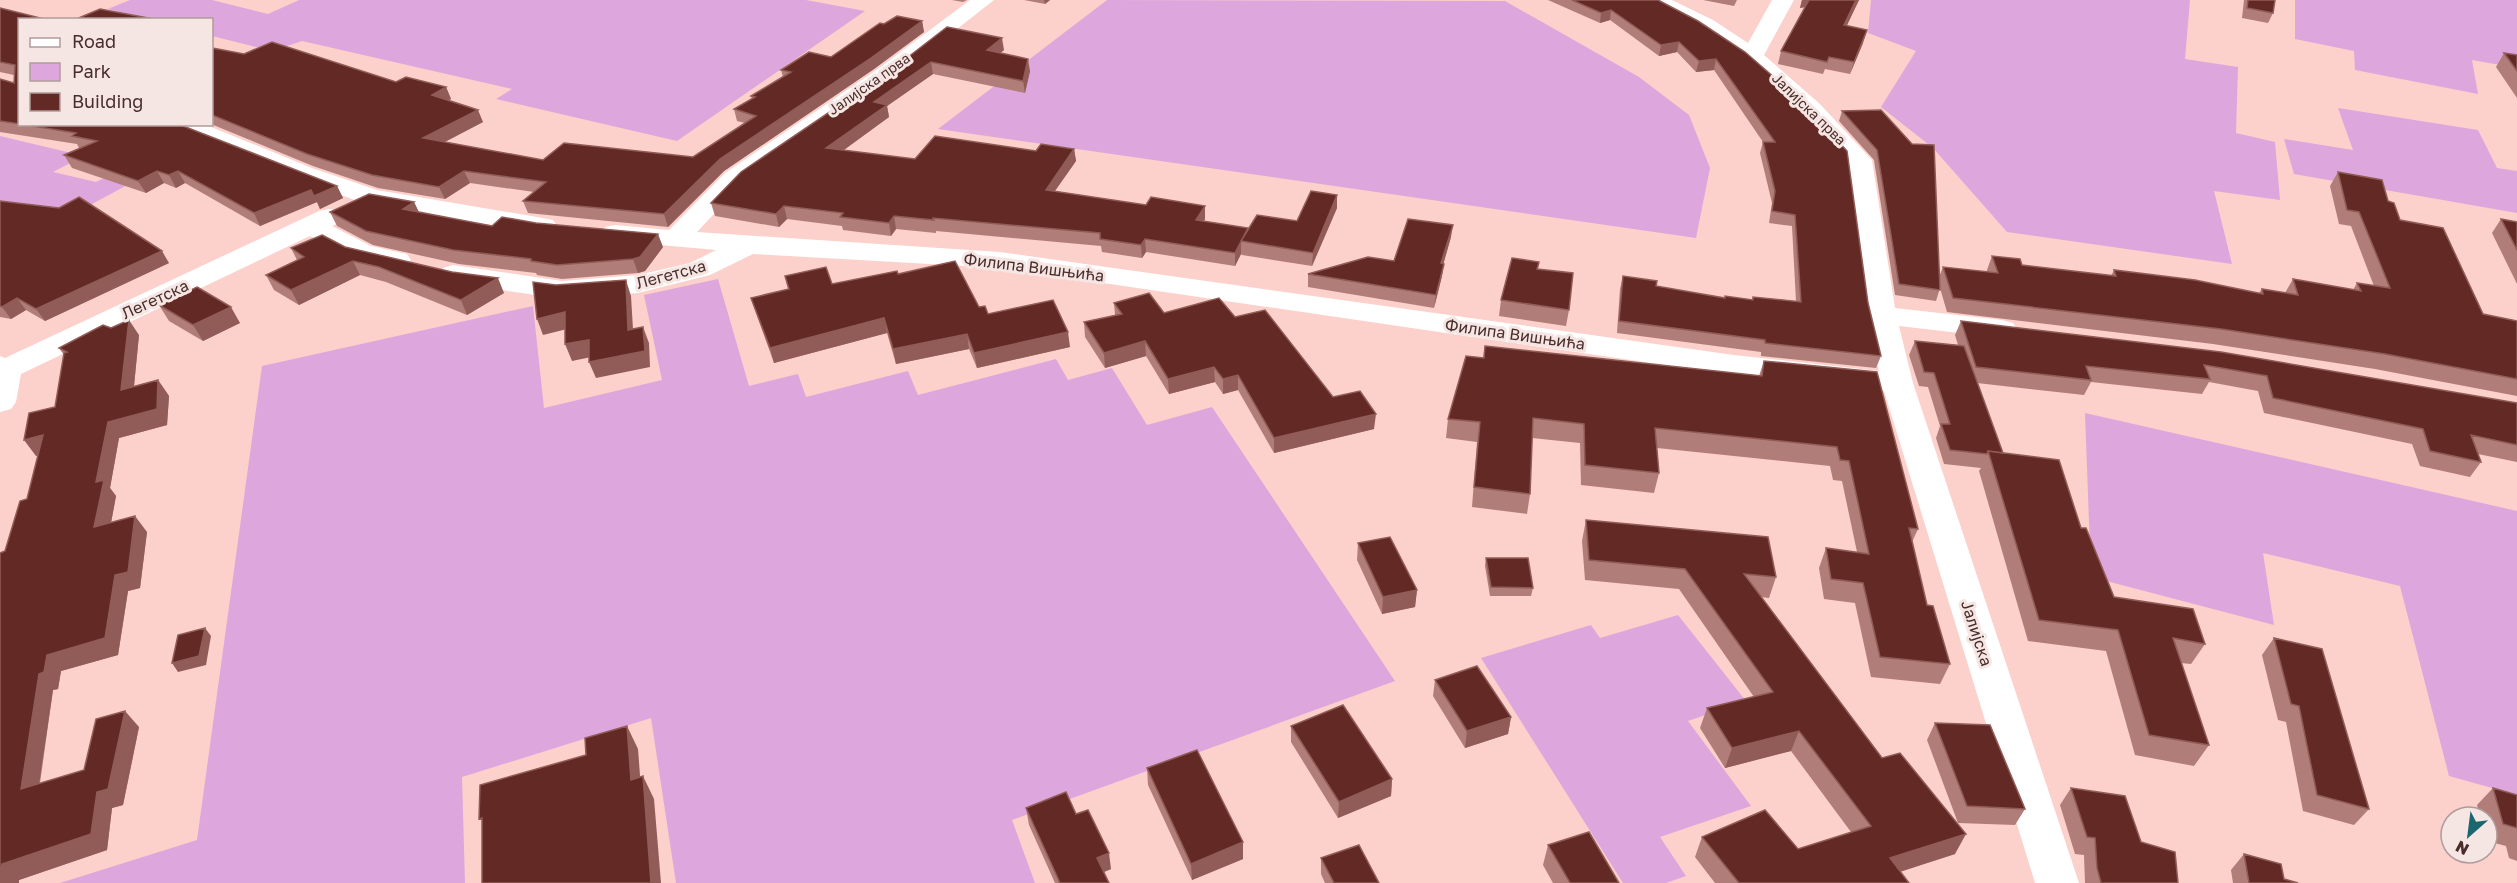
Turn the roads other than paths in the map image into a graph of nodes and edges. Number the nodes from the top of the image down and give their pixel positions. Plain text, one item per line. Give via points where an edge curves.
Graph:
1 (983, 0) edge
2 (1656, 0) edge
3 (1783, 0) edge
4 (1752, 56) junction
5 (186, 126) edge
6 (372, 197) junction
7 (311, 226) junction
8 (675, 239) junction
9 (749, 245) junction
10 (1881, 315) junction
11 (2035, 333) edge
12 (1, 370) edge
13 (1897, 383) junction
14 (0, 402) edge
15 (2056, 883) edge

1 - 8 street, Јалијска прва via 734,178
2 - 4 street, Јалијска прва via 1705,25
3 - 4 street
4 - 10 street, Јалијска прва via 1812,109 1859,160
5 - 6 street, Филипа Вишњића
6 - 7 street, Легетска
6 - 8 street, Филипа Вишњића via 575,229
7 - 9 street, Легетска via 363,253 459,275 562,290 638,284 700,269
7 - 12 street, Легетска
8 - 9 street, Филипа Вишњића
9 - 13 street, Филипа Вишњића via 1000,260 1734,365
10 - 11 street
10 - 13 street, Јалијска прва
12 - 14 street via 6,374
13 - 15 street, Јалијска

